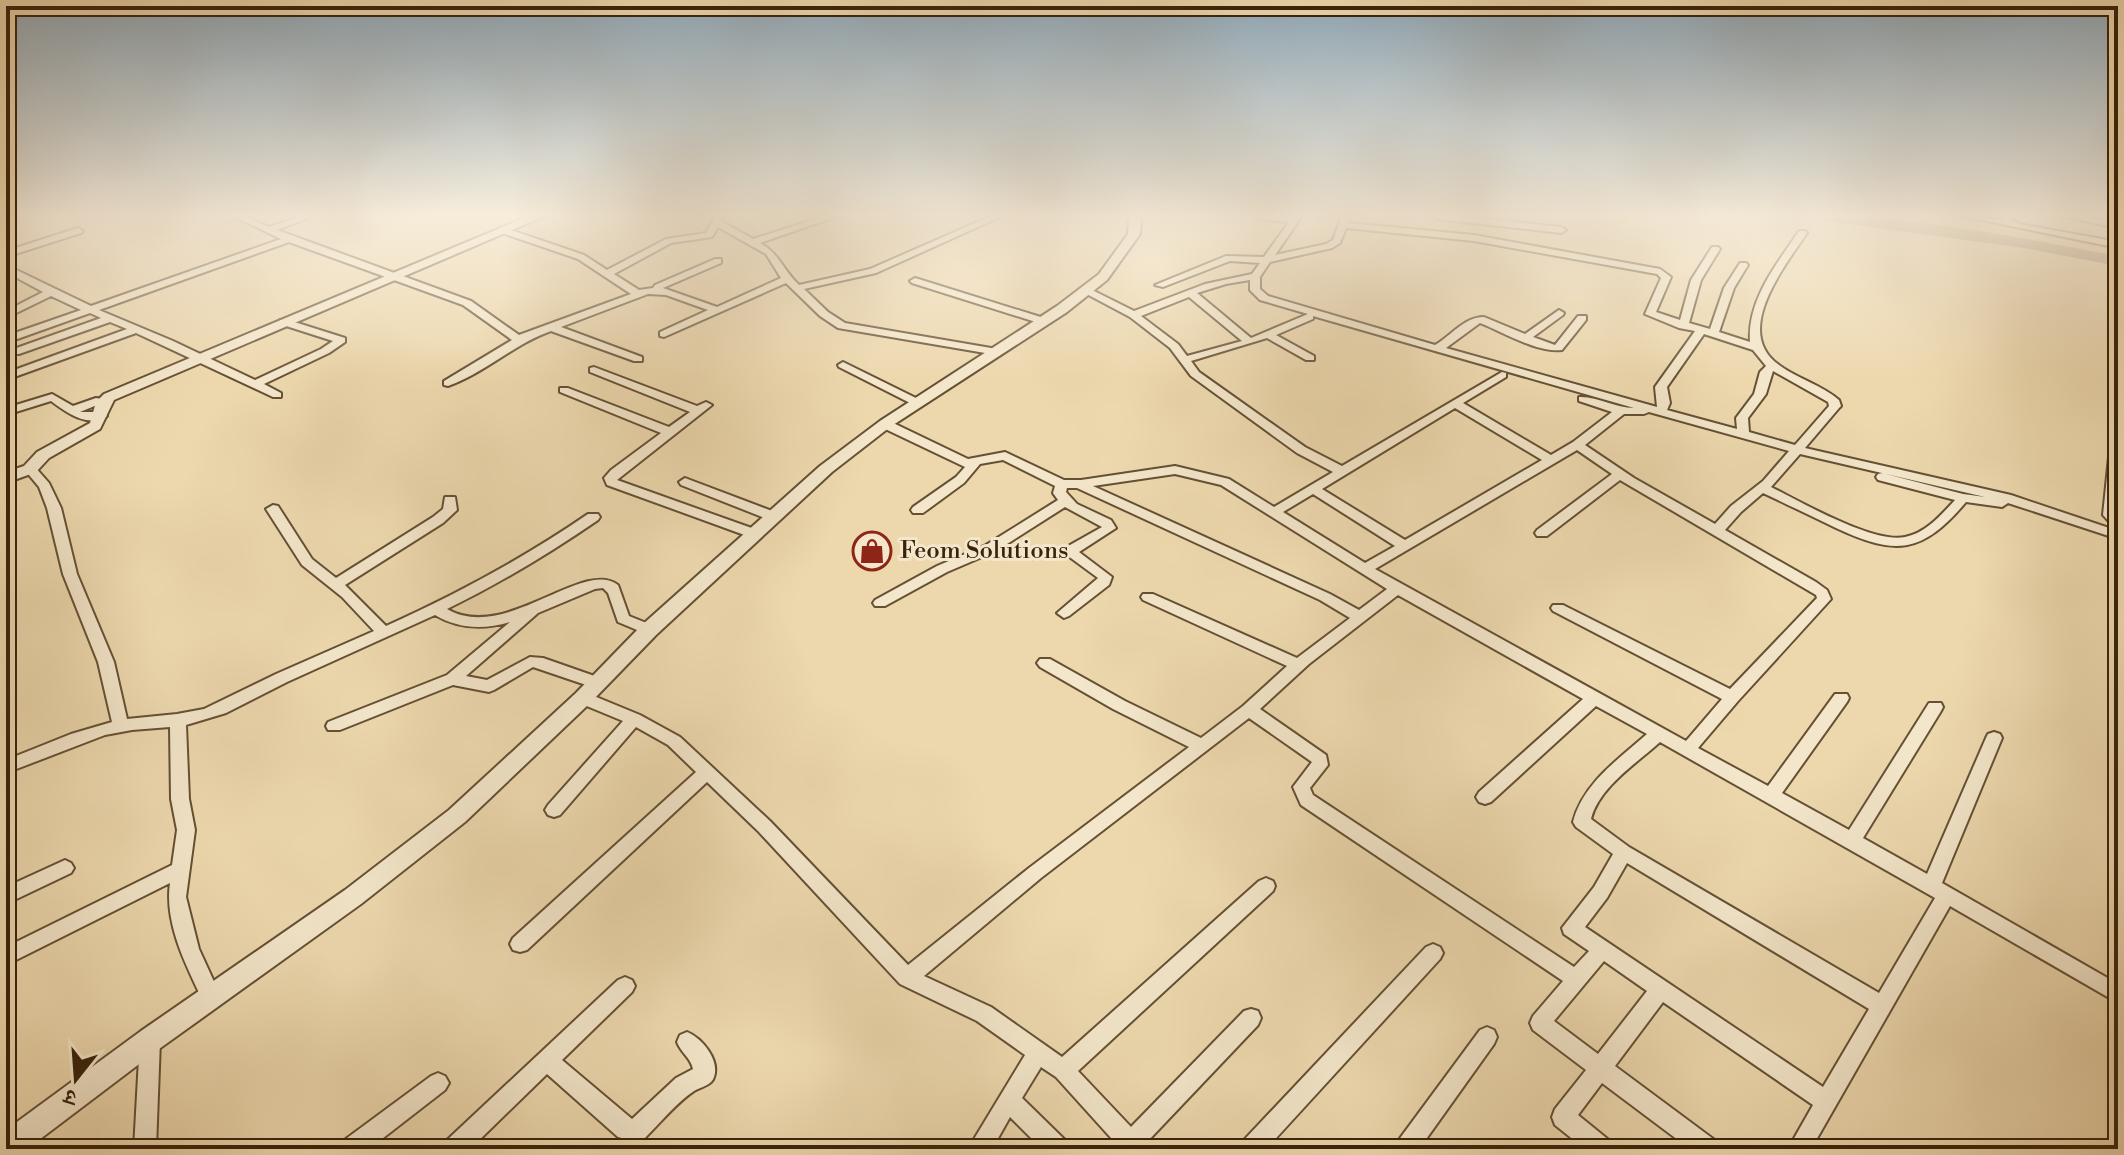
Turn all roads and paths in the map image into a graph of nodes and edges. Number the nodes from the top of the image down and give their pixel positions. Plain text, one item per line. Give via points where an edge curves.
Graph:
1 (10, 270) edge
2 (203, 270) edge
3 (377, 270) edge
4 (413, 270) edge
5 (604, 270) edge
6 (615, 270) edge
7 (697, 270) edge
8 (781, 270) edge
9 (876, 270) edge
10 (1108, 270) edge
11 (1199, 270) edge
12 (1260, 270) edge
13 (1643, 270) edge
14 (1702, 270) edge
15 (1740, 270) edge
16 (1778, 270) edge
17 (609, 273) junction
18 (20, 275) junction
19 (397, 277) junction
20 (1255, 277) junction
21 (787, 279) junction
22 (6, 280) edge
23 (915, 281) dead end
24 (1160, 285) dead end
25 (797, 288) junction
26 (658, 290) junction
27 (1086, 291) junction
28 (51, 292) junction
29 (638, 294) junction
30 (1192, 294) junction
31 (1291, 306) junction
32 (91, 310) junction
33 (717, 310) junction
34 (1559, 313) dead end
35 (6, 315) edge
36 (1134, 315) junction
37 (1309, 317) junction
38 (111, 318) junction
39 (1582, 318) dead end
40 (1043, 321) junction
41 (284, 322) junction
42 (1683, 326) junction
43 (551, 327) junction
44 (137, 329) junction
45 (1707, 333) junction
46 (664, 334) dead end
47 (1269, 335) junction
48 (1526, 338) junction
49 (6, 340) edge
50 (519, 340) junction
51 (1250, 342) junction
52 (1756, 347) junction
53 (1436, 349) junction
54 (15, 352) dead end
55 (997, 352) junction
56 (1310, 358) dead end
57 (201, 359) junction
58 (638, 359) dead end
59 (1184, 360) junction
60 (843, 365) dead end
61 (1772, 365) junction
62 (594, 370) dead end
63 (1502, 375) junction
64 (6, 377) edge
65 (448, 383) dead end
66 (256, 384) junction
67 (564, 390) dead end
68 (277, 395) dead end
69 (918, 403) junction
70 (1456, 404) junction
71 (102, 409) junction
72 (1657, 410) junction
73 (1621, 411) junction
74 (6, 412) edge
75 (885, 424) junction
76 (670, 432) junction
77 (1743, 434) junction
78 (2117, 438) edge
79 (1577, 445) junction
80 (1794, 453) junction
81 (1551, 460) junction
82 (975, 463) junction
83 (30, 469) junction
84 (1341, 471) junction
85 (1620, 474) junction
86 (6, 478) edge
87 (685, 482) dead end
88 (1062, 484) junction
89 (1081, 484) junction
90 (1312, 488) junction
91 (1762, 488) junction
92 (1963, 498) junction
93 (450, 500) dead end
94 (1065, 501) junction
95 (2021, 503) junction
96 (273, 509) dead end
97 (918, 510) dead end
98 (1273, 513) junction
99 (593, 517) dead end
100 (775, 517) junction
101 (2118, 523) edge
102 (1716, 531) junction
103 (1542, 533) dead end
104 (755, 534) junction
105 (2118, 535) edge
106 (1405, 546) junction
107 (1364, 570) junction
108 (336, 585) junction
109 (1397, 589) junction
110 (1148, 597) dead end
111 (880, 603) dead end
112 (538, 607) junction
113 (1558, 608) dead end
114 (438, 610) junction
115 (1064, 613) dead end
116 (1360, 617) junction
117 (649, 630) junction
118 (383, 631) junction
119 (1045, 663) dead end
120 (1298, 665) junction
121 (452, 679) junction
122 (591, 691) junction
123 (1732, 697) junction
124 (1594, 698) junction
125 (1841, 698) dead end
126 (1935, 707) dead end
127 (1249, 710) junction
128 (634, 719) junction
129 (178, 722) junction
130 (121, 726) junction
131 (334, 726) dead end
132 (1658, 734) junction
133 (1994, 738) dead end
134 (1201, 745) junction
135 (1687, 750) junction
136 (6, 767) edge
137 (708, 771) junction
138 (1771, 795) junction
139 (1485, 797) dead end
140 (554, 810) dead end
141 (1852, 840) junction
142 (1623, 852) junction
143 (65, 868) dead end
144 (181, 869) junction
145 (1266, 886) dead end
146 (1938, 892) junction
147 (6, 896) edge
148 (520, 944) dead end
149 (1602, 949) junction
150 (1433, 953) dead end
151 (6, 956) edge
152 (907, 978) junction
153 (1577, 980) junction
154 (625, 986) dead end
155 (1661, 989) junction
156 (2116, 990) edge
157 (211, 997) junction
158 (1882, 1006) junction
159 (1251, 1018) dead end
160 (1487, 1037) dead end
161 (150, 1040) junction
162 (687, 1042) dead end
163 (1038, 1052) junction
164 (547, 1060) junction
165 (1063, 1070) junction
166 (1602, 1070) junction
167 (438, 1083) dead end
168 (1008, 1100) junction
169 (1827, 1102) junction
170 (1134, 1146) edge
171 (6, 1147) edge
172 (145, 1149) edge
173 (351, 1149) edge
174 (454, 1149) edge
175 (979, 1149) edge
176 (1058, 1149) edge
177 (1251, 1149) edge
178 (1406, 1149) edge
179 (1602, 1149) edge
180 (1708, 1149) edge
181 (1799, 1149) edge

1 - 18 street
2 - 32 street
3 - 19 street
4 - 19 street
5 - 17 street
6 - 17 street
7 - 26 street
8 - 21 street
9 - 25 street
10 - 27 street
11 - 24 street
12 - 20 street
13 - 42 street via 1666,277 1650,314
14 - 42 street
15 - 45 street
16 - 52 street via 1757,313
17 - 29 street
18 - 22 street
18 - 28 street
19 - 41 street
19 - 50 street via 467,303
20 - 30 street via 1235,278
20 - 31 street via 1258,294
21 - 25 street
21 - 33 street
23 - 40 street
25 - 55 street via 842,326
26 - 29 street
26 - 33 street
27 - 36 street
27 - 40 street
28 - 32 street
28 - 35 street
29 - 43 street
30 - 36 street
30 - 51 street
31 - 37 street
31 - 53 street
32 - 38 street
32 - 49 street
33 - 46 street
34 - 48 street
36 - 59 street
37 - 47 street
37 - 63 street
38 - 44 street
38 - 54 street
39 - 48 street via 1558,348
40 - 55 street
41 - 57 street
41 - 66 street via 341,340
42 - 45 street
43 - 50 street
43 - 58 street
44 - 57 street
44 - 64 street
45 - 52 street
45 - 72 street via 1661,387 1664,403
47 - 51 street
47 - 56 street
48 - 53 street via 1475,319
50 - 65 street
51 - 59 street
52 - 61 street
53 - 72 street
55 - 69 street
57 - 66 street
57 - 71 street
59 - 84 street via 1255,418
60 - 69 street
61 - 77 street via 1742,418
61 - 80 street via 1835,406
62 - 76 street via 702,408
63 - 70 street
63 - 73 street
66 - 68 street
67 - 76 street
69 - 75 street
70 - 81 street
70 - 84 street
71 - 74 street via 82,417 50,397
71 - 83 street via 85,434 53,448
72 - 73 street
72 - 77 street
73 - 79 street
75 - 82 street
75 - 100 street
76 - 104 street via 615,473 611,482
77 - 80 street
78 - 101 street via 2110,515
79 - 81 street
79 - 85 street
80 - 91 street
80 - 92 street
80 - 95 street via 1950,483
81 - 106 street
82 - 88 street via 998,456 1014,458
82 - 97 street
83 - 86 street
83 - 130 street via 54,508 70,574 106,662
84 - 90 street
85 - 102 street
85 - 103 street
87 - 100 street
88 - 89 street
88 - 94 street via 1059,493
89 - 98 street via 1159,471 1191,472 1232,485
89 - 116 street
90 - 98 street
90 - 106 street
91 - 92 street via 1890,544 1930,535
91 - 102 street
92 - 95 street
93 - 108 street via 450,510 438,520
94 - 111 street via 991,548
94 - 115 street via 1109,528 1071,553 1105,577
95 - 105 street
96 - 108 street via 307,562
98 - 107 street
99 - 114 street
100 - 104 street
102 - 123 street via 1811,585 1824,599
104 - 117 street
106 - 107 street
107 - 109 street
108 - 118 street
109 - 116 street
109 - 124 street
110 - 120 street
112 - 114 street via 485,624 448,618
112 - 117 street via 611,584 623,619
112 - 121 street
113 - 123 street
114 - 118 street
116 - 120 street
117 - 122 street
118 - 129 street via 243,699
119 - 134 street
120 - 127 street
121 - 122 street via 489,686 538,662
121 - 131 street
122 - 128 street
122 - 157 street via 457,816
123 - 135 street
124 - 132 street
124 - 139 street
125 - 138 street
126 - 141 street
127 - 134 street
127 - 153 street via 1320,759 1301,787 1307,800
128 - 137 street via 674,741
128 - 140 street
129 - 130 street
129 - 144 street via 186,830
130 - 136 street
132 - 135 street
132 - 142 street via 1593,795 1582,813 1582,822 1593,833
133 - 146 street
134 - 152 street
135 - 138 street
137 - 148 street
137 - 152 street
138 - 141 street
141 - 146 street
142 - 149 street via 1589,911 1571,928
142 - 158 street
143 - 147 street
144 - 151 street
144 - 157 street via 177,897 189,949
145 - 165 street
146 - 156 street
146 - 158 street
149 - 153 street
149 - 155 street
150 - 177 street
152 - 163 street via 984,1014
153 - 166 street via 1540,1023
154 - 164 street
155 - 166 street
155 - 169 street
157 - 161 street
158 - 169 street
159 - 170 street
160 - 178 street
161 - 171 street
161 - 172 street
162 - 164 street via 701,1056 705,1074 684,1085 636,1131 626,1129
163 - 165 street
163 - 168 street
164 - 174 street
165 - 170 street
166 - 179 street via 1563,1117
166 - 180 street
167 - 173 street
168 - 175 street
168 - 176 street
169 - 181 street

